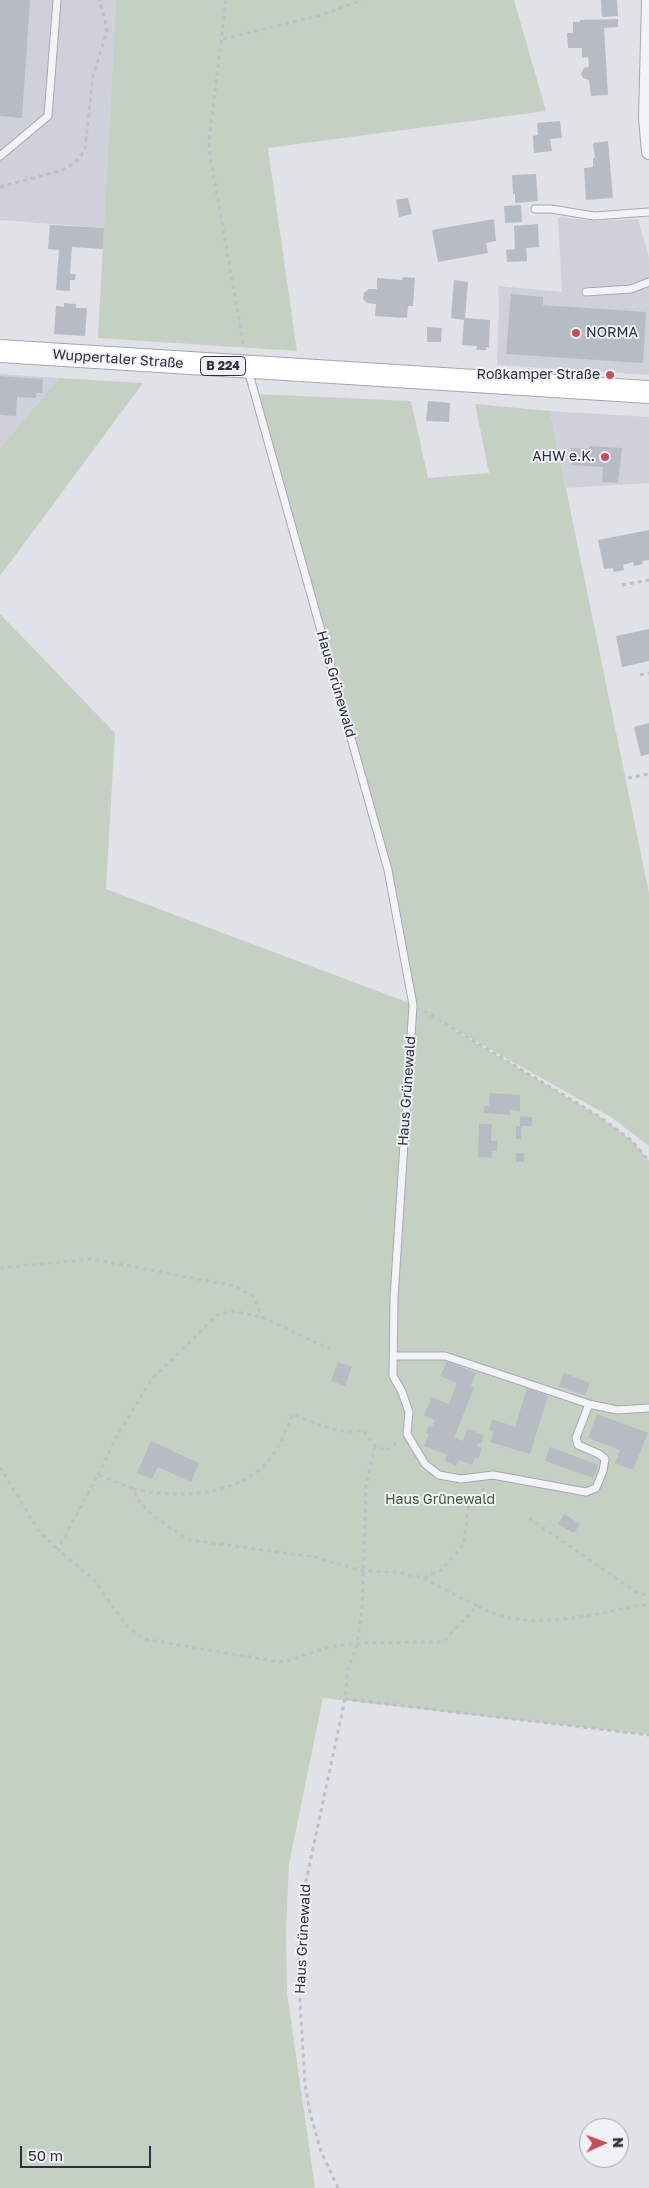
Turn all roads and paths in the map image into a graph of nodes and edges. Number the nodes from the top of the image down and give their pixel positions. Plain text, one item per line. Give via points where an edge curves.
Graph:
1 (57, 0) edge
2 (98, 0) edge
3 (226, 0) edge
4 (362, 0) edge
5 (649, 0) edge
6 (223, 39) junction
7 (648, 84) edge
8 (649, 152) edge
9 (0, 156) edge
10 (0, 187) edge
11 (535, 209) dead end
12 (649, 212) edge
13 (649, 282) edge
14 (586, 292) dead end
15 (0, 351) edge
16 (247, 367) junction
17 (649, 392) edge
18 (649, 580) edge
19 (622, 585) dead end
20 (649, 673) edge
21 (640, 675) dead end
22 (649, 774) edge
23 (628, 778) dead end
24 (413, 1005) junction
25 (649, 1161) edge
26 (0, 1268) edge
27 (262, 1317) junction
28 (330, 1349) dead end
29 (394, 1356) junction
30 (590, 1404) junction
31 (649, 1408) edge
32 (375, 1446) junction
33 (386, 1451) dead end
34 (0, 1467) edge
35 (98, 1475) junction
36 (493, 1475) junction
37 (132, 1488) junction
38 (528, 1518) dead end
39 (58, 1549) junction
40 (363, 1571) junction
41 (423, 1578) junction
42 (649, 1596) edge
43 (649, 1604) edge
44 (477, 1606) junction
45 (357, 1645) junction
46 (344, 1699) junction
47 (649, 1735) edge
48 (338, 2188) edge

1 - 9 lane via 48,116
2 - 10 path via 107,31 93,76 85,150 75,163 60,171
3 - 6 path
4 - 6 path via 318,16
5 - 7 street
6 - 16 path via 209,141 210,155
7 - 8 street
11 - 12 lane via 594,216
13 - 14 lane via 631,289
15 - 16 main road, Wuppertaler Straße / B 224
16 - 17 main road, Wuppertaler Straße / B 224
16 - 24 lane, Haus Grünewald via 388,870
18 - 19 path
20 - 21 path
22 - 23 path
24 - 25 path via 600,1117 631,1140
24 - 29 lane, Haus Grünewald via 394,1288
26 - 27 path via 92,1259 235,1286 253,1296
27 - 28 path
27 - 35 path via 232,1311 216,1316 152,1379 118,1434
29 - 30 lane via 445,1356
29 - 36 lane, Haus Grünewald via 393,1376 409,1412 407,1434 425,1464 439,1475 461,1479
30 - 31 lane via 617,1410
30 - 36 lane via 576,1438 578,1445 605,1459 596,1488 586,1492
32 - 33 path
32 - 37 path via 363,1430 331,1430 293,1414 282,1440 264,1465 232,1485 204,1493 151,1493
32 - 40 path, Haus Grünewald via 366,1486
34 - 39 path via 40,1533
35 - 37 path
35 - 39 path
36 - 41 path via 468,1508 464,1544 441,1570
37 - 40 path via 153,1516 190,1540 316,1558
38 - 42 path via 636,1592
39 - 45 path via 95,1581 126,1625 144,1639 279,1662 334,1646
40 - 41 path via 395,1572
40 - 45 path, Haus Grünewald
41 - 44 path
43 - 44 path via 550,1621 518,1620 491,1614
44 - 45 path via 446,1639 439,1642
45 - 46 path, Haus Grünewald via 348,1669
46 - 47 path
46 - 48 path, Haus Grünewald via 303,1895 298,1968 305,2084 310,2113 321,2151

